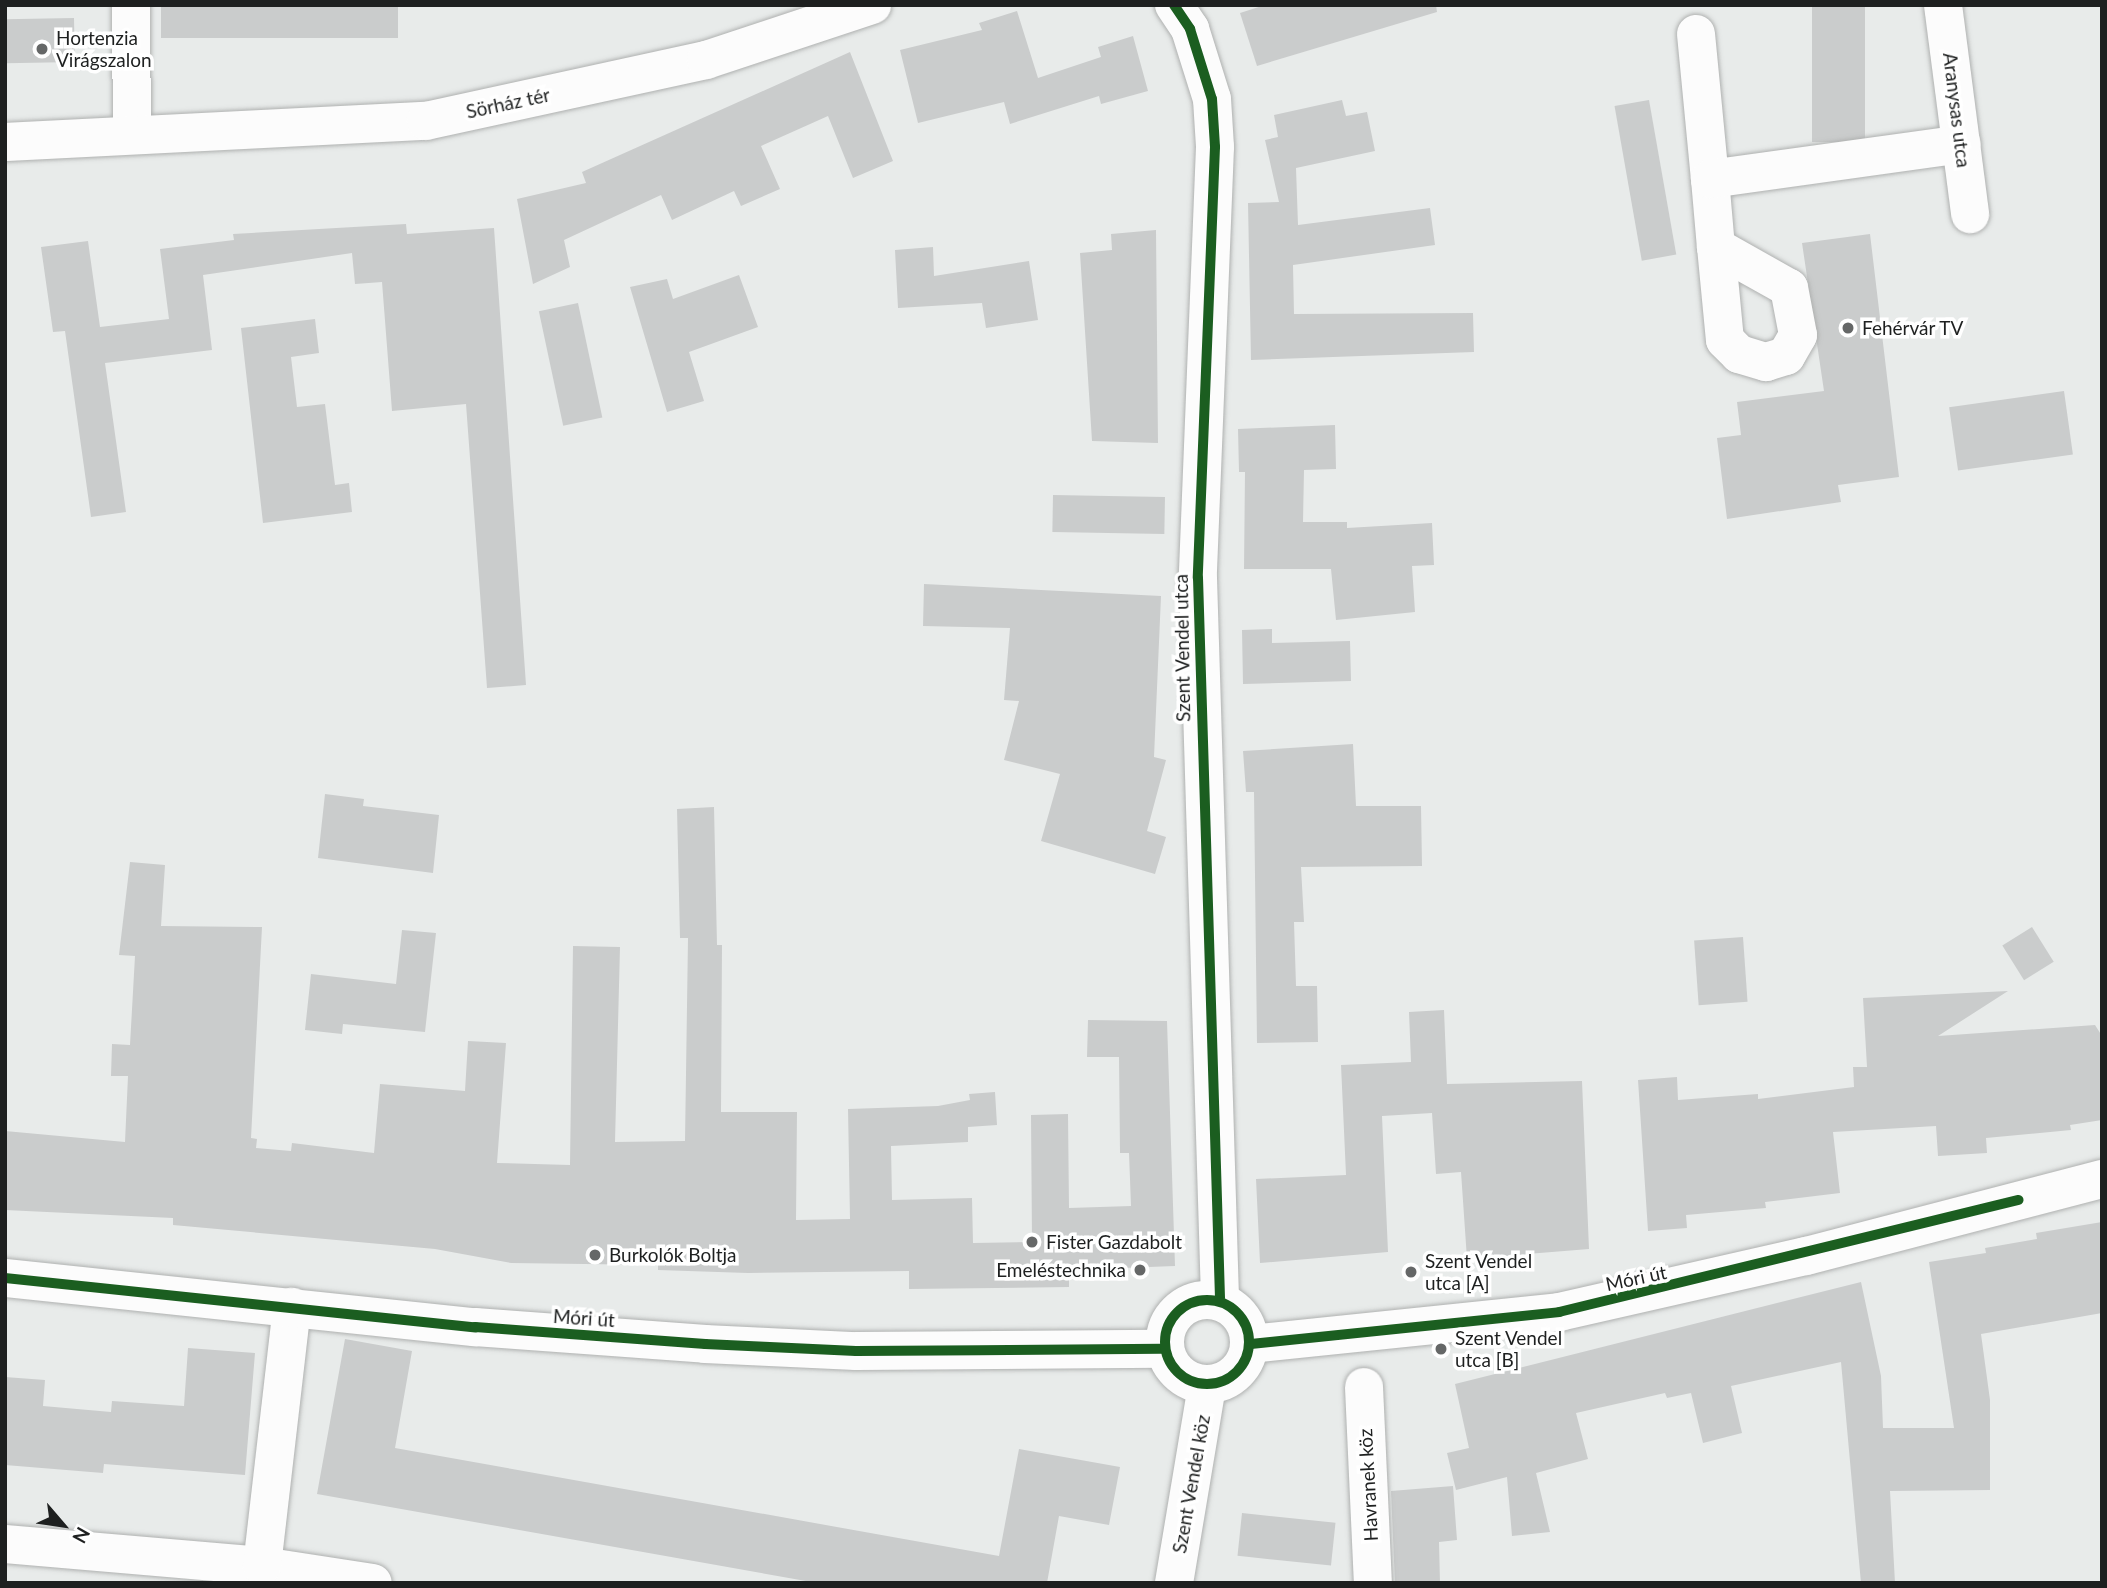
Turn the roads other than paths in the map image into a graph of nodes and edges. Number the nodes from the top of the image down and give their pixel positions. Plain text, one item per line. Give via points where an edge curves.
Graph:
1 (131, 5) edge
2 (872, 5) edge
3 (1174, 5) edge
4 (1943, 5) edge
5 (1696, 34) dead end
6 (132, 133) junction
7 (5, 142) edge
8 (1962, 144) junction
9 (1710, 179) junction
10 (1970, 214) dead end
11 (1716, 247) dead end
12 (2102, 1179) edge
13 (5, 1278) edge
14 (1220, 1298) junction
15 (292, 1307) junction
16 (1251, 1345) junction
17 (1162, 1349) junction
18 (1207, 1386) junction
19 (1364, 1387) dead end
20 (5, 1544) edge
21 (262, 1566) junction
22 (373, 1583) edge
23 (1174, 1583) edge
24 (1373, 1583) edge

1 - 6 street
2 - 6 street, Sörház tér via 706,60 426,121
3 - 14 street, Szent Vendel utca via 1190,29 1212,99 1215,146 1198,578
4 - 8 street, Aranysas utca
5 - 9 street
6 - 7 street, Sörház tér
8 - 9 street
8 - 10 street, Aranysas utca
9 - 11 street
12 - 16 street, Móri út via 1806,1256 1559,1312
13 - 15 street, Móri út
14 - 16 street via 1243,1315
14 - 17 street via 1187,1304 1169,1320
15 - 17 street, Móri út via 552,1333 842,1351
15 - 21 street
16 - 18 street via 1234,1376
17 - 18 street via 1176,1373
18 - 23 street, Szent Vendel köz
19 - 24 street, Havranek köz
20 - 21 street
21 - 22 street

